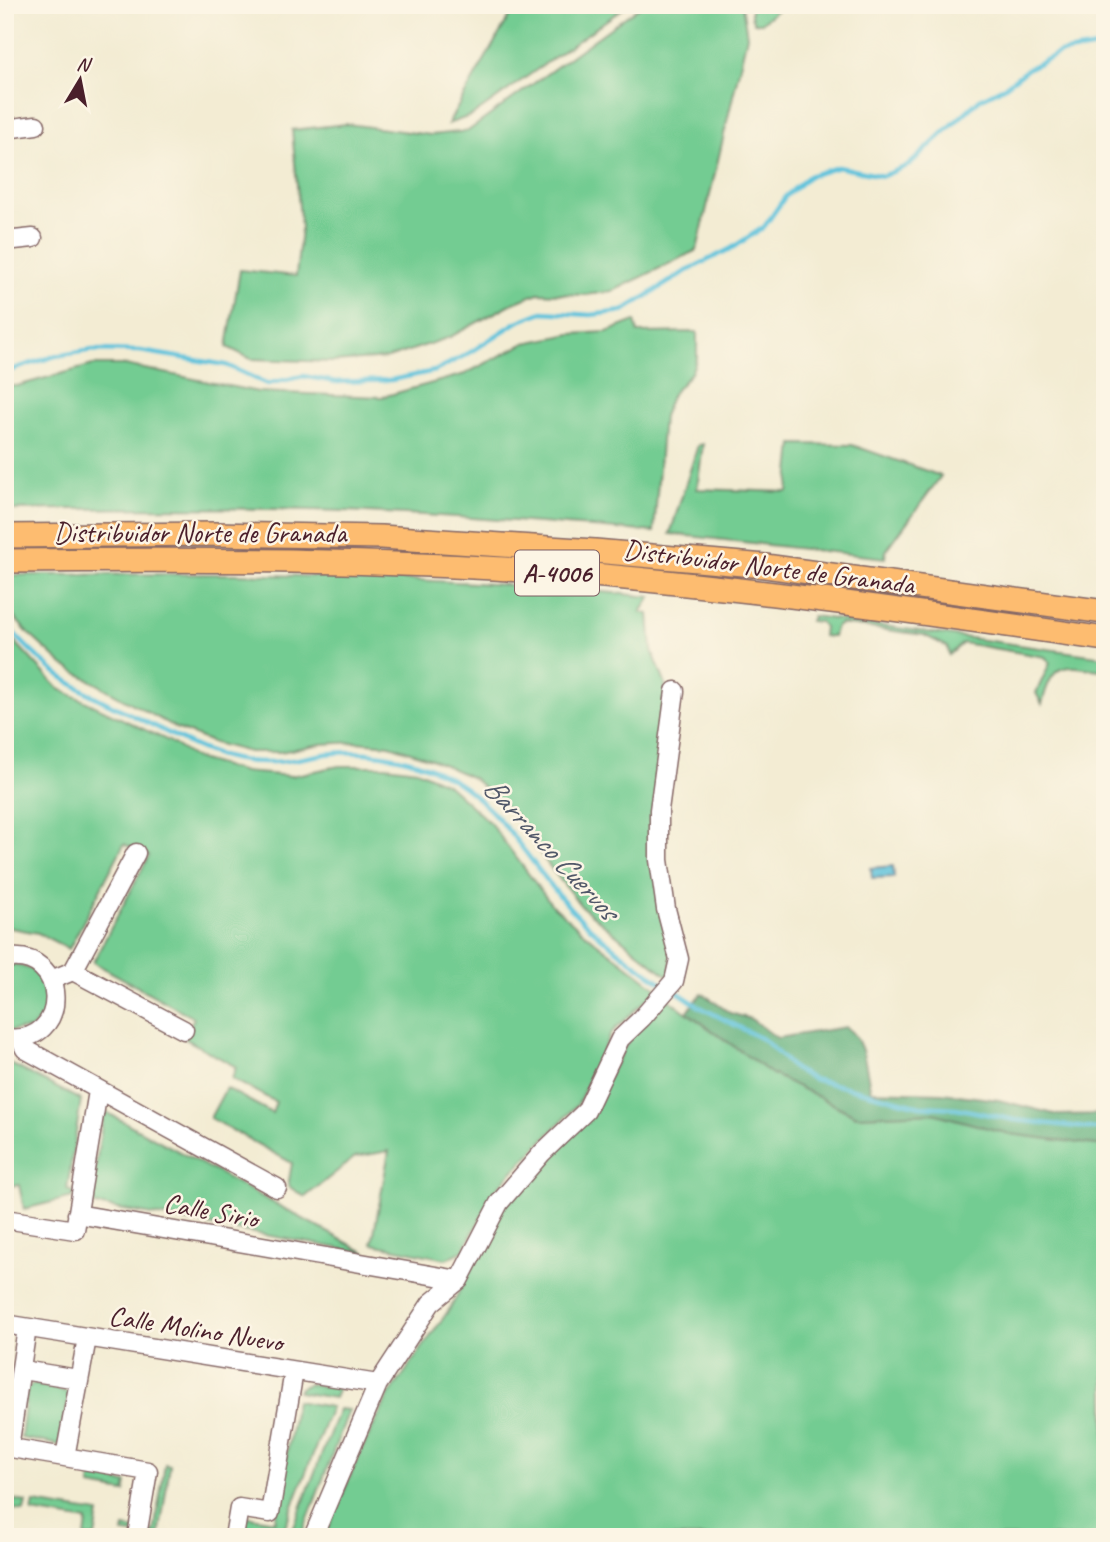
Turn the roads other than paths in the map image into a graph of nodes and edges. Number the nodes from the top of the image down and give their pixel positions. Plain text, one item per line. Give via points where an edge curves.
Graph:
1 (36, 125) dead end
2 (5, 129) edge
3 (33, 237) dead end
4 (5, 241) edge
5 (5, 536) edge
6 (5, 561) edge
7 (1105, 612) edge
8 (1105, 639) edge
9 (675, 691) dead end
10 (136, 853) dead end
11 (5, 959) edge
12 (74, 971) junction
13 (51, 980) junction
14 (184, 1030) dead end
15 (13, 1038) edge
16 (98, 1091) junction
17 (277, 1188) dead end
18 (77, 1214) junction
19 (5, 1219) edge
20 (459, 1280) junction
21 (5, 1324) edge
22 (27, 1328) junction
23 (87, 1338) junction
24 (22, 1370) junction
25 (294, 1371) junction
26 (78, 1379) junction
27 (378, 1384) junction
28 (7, 1447) edge
29 (65, 1457) junction
30 (138, 1530) dead end
31 (234, 1537) edge
32 (313, 1537) edge

1 - 2 street
3 - 4 street
5 - 7 main road, Distribuidor Norte de Granada / A-4006 via 381,537 595,551 778,568
6 - 8 main road, Distribuidor Norte de Granada / A-4006 via 220,559 602,576 767,593
9 - 20 street via 659,810 664,899 679,959 669,987 620,1038 586,1111 499,1203
10 - 12 street
11 - 13 street via 35,963
12 - 13 street
12 - 14 street
13 - 15 street via 55,1005 51,1018 32,1035
15 - 16 street
16 - 17 street
16 - 18 street
18 - 19 street via 75,1230
18 - 20 street, Calle Sirio
20 - 27 street via 431,1303
21 - 22 street, Calle Molino Nuevo
22 - 23 street, Calle Molino Nuevo
22 - 24 street
23 - 25 street, Calle Molino Nuevo
23 - 26 street
24 - 26 street
24 - 28 street
25 - 27 street, Calle Molino Nuevo
25 - 31 street via 270,1513 239,1508
26 - 29 street
27 - 32 street
28 - 29 street
29 - 30 street via 148,1471

